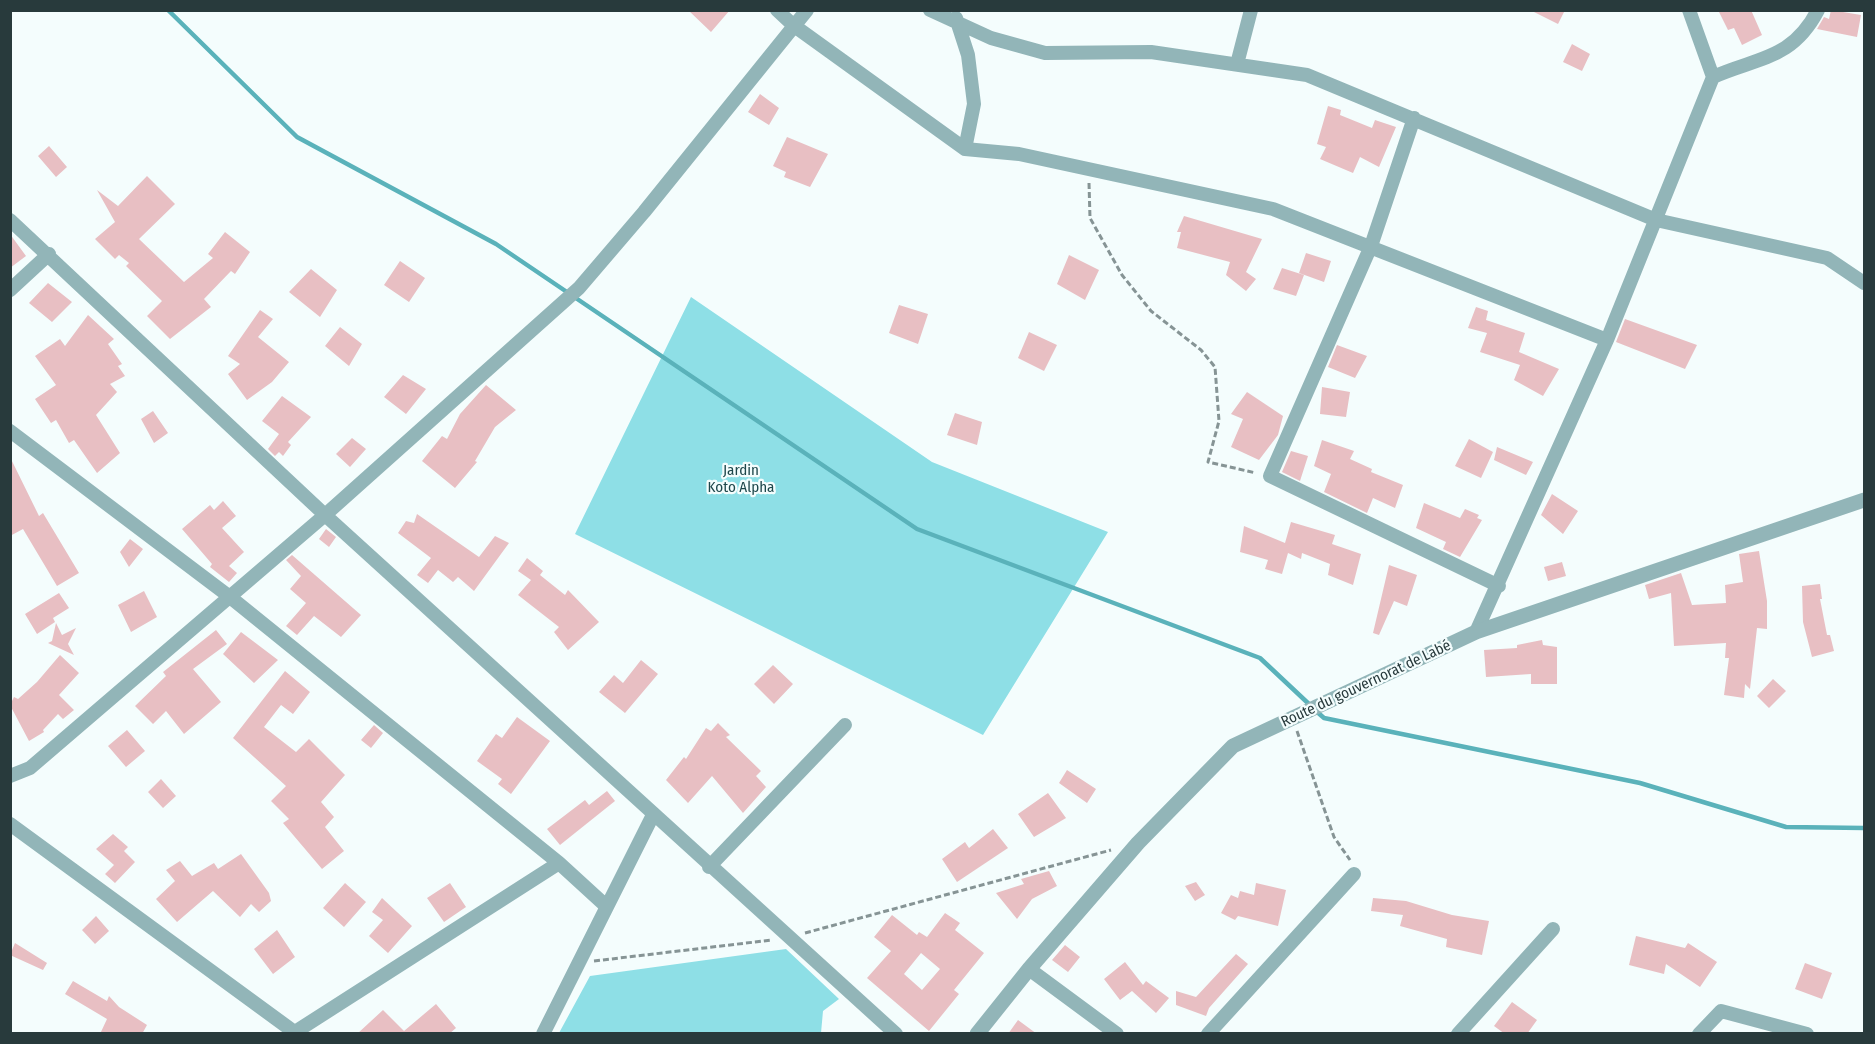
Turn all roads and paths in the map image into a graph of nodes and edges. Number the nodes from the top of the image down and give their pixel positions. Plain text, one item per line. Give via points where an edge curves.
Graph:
1 (777, 10) edge
2 (807, 10) edge
3 (930, 10) edge
4 (1251, 10) edge
5 (1689, 10) edge
6 (1818, 10) edge
7 (955, 16) edge
8 (793, 25) junction
9 (1237, 64) junction
10 (1713, 77) junction
11 (1414, 118) junction
12 (965, 149) junction
13 (1088, 170) junction
14 (10, 220) edge
15 (1656, 220) junction
16 (1371, 246) junction
17 (49, 254) junction
18 (1864, 284) edge
19 (10, 290) edge
20 (1607, 340) junction
21 (10, 431) edge
22 (1270, 476) junction
23 (1864, 500) edge
24 (325, 516) junction
25 (1499, 586) junction
26 (230, 597) junction
27 (1476, 632) junction
28 (1292, 718) junction
29 (845, 725) dead end
30 (10, 776) edge
31 (652, 815) junction
32 (10, 824) edge
33 (1138, 843) junction
34 (559, 863) junction
35 (710, 867) junction
36 (1354, 874) joint
37 (606, 906) junction
38 (1553, 929) dead end
39 (789, 938) junction
40 (580, 963) junction
41 (1029, 969) junction
42 (294, 1033) edge
43 (543, 1034) edge
44 (896, 1034) edge
45 (977, 1034) edge
46 (1117, 1034) edge
47 (1208, 1034) edge
48 (1458, 1034) edge
49 (1699, 1034) edge
50 (1807, 1034) edge

1 - 8 street
2 - 8 street
3 - 7 street
4 - 9 street
5 - 10 street
6 - 10 street via 1797,41 1749,65
7 - 9 street via 991,38 1045,53 1151,52
7 - 12 street via 968,55 974,104
8 - 12 street
8 - 24 street via 579,288
9 - 11 street via 1307,75
10 - 15 street
11 - 15 street
11 - 16 street
12 - 13 street via 1020,154
13 - 16 street via 1273,209
13 - 22 path via 1090,218 1122,275 1151,311 1201,350 1215,367 1219,421 1208,462
14 - 17 street
15 - 18 street via 1827,258
15 - 20 street
16 - 20 street
16 - 22 street
17 - 19 street
17 - 24 street
20 - 25 street
21 - 26 street
22 - 25 street
23 - 27 street, Route du gouvernorat de Labé
24 - 26 street
24 - 31 street
25 - 27 street
26 - 30 street via 30,768
26 - 34 street
27 - 28 street, Route du gouvernorat de Labé
28 - 33 street, Route du gouvernorat de Labé via 1233,746
28 - 36 path via 1334,837 1353,864
29 - 35 street
31 - 35 street
31 - 37 street
32 - 42 street
33 - 39 path
33 - 41 street, Route du gouvernorat de Labé
34 - 37 street
34 - 42 street
35 - 39 street
36 - 47 street
37 - 40 street
38 - 48 street
39 - 40 path
39 - 44 street
40 - 43 street
41 - 45 street, Route du gouvernorat de Labé
41 - 46 street
49 - 50 street via 1721,1011

